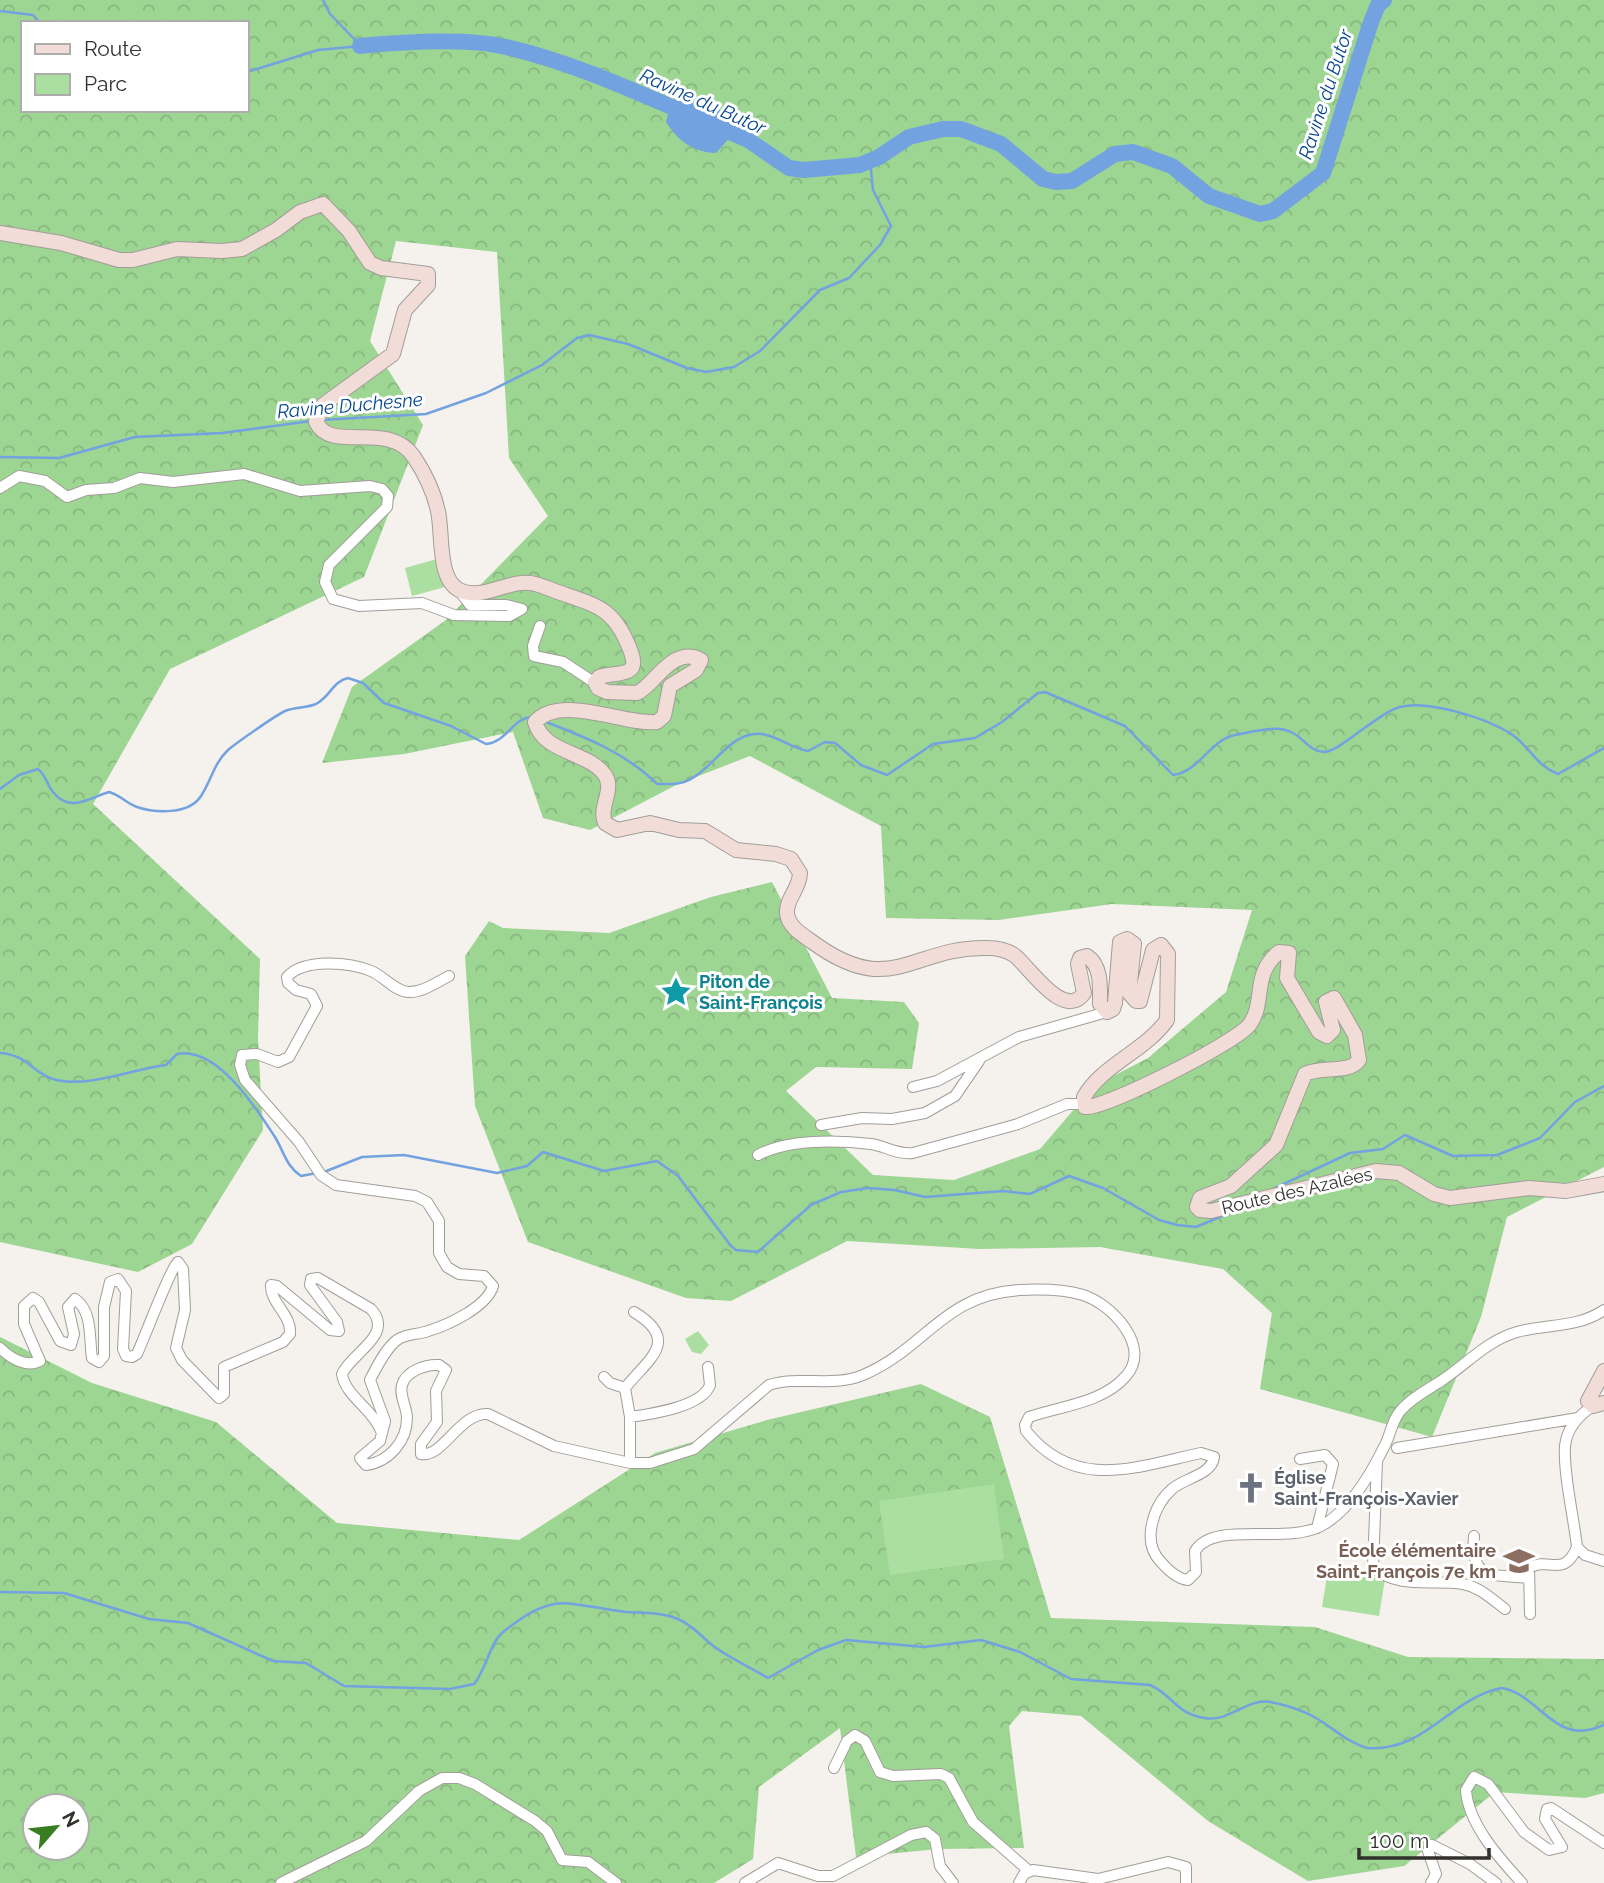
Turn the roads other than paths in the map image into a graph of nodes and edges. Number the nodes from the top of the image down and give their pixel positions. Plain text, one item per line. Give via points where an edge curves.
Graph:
1 (0, 233) edge
2 (0, 488) edge
3 (458, 589) junction
4 (540, 625) dead end
5 (595, 683) junction
6 (449, 976) dead end
7 (1107, 1012) junction
8 (982, 1056) junction
9 (913, 1087) dead end
10 (1083, 1104) junction
11 (821, 1125) dead end
12 (758, 1154) dead end
13 (1604, 1184) edge
14 (1604, 1310) edge
15 (634, 1312) dead end
16 (0, 1348) edge
17 (708, 1367) dead end
18 (1604, 1371) edge
19 (604, 1377) dead end
20 (625, 1388) junction
21 (1599, 1404) edge
22 (630, 1417) junction
23 (1578, 1418) junction
24 (382, 1431) junction
25 (1397, 1448) dead end
26 (1377, 1458) junction
27 (1300, 1459) dead end
28 (630, 1463) junction
29 (1317, 1528) junction
30 (1474, 1536) dead end
31 (1577, 1547) junction
32 (1604, 1561) edge
33 (1528, 1578) junction
34 (1505, 1609) dead end
35 (1530, 1614) dead end
36 (834, 1768) dead end
37 (1604, 1843) edge
38 (1028, 1871) junction
39 (281, 1883) edge
40 (617, 1883) edge
41 (745, 1883) edge
42 (953, 1883) edge
43 (1019, 1883) edge
44 (1186, 1883) edge
45 (1431, 1883) edge
46 (1496, 1883) edge
47 (1522, 1883) edge

1 - 3 main road via 134,260 177,249 242,248 299,212 323,204 349,231 370,263 421,271 430,278 428,285 405,310 393,354 318,411 318,427 332,435 395,440 409,450 437,508 447,576
2 - 3 street via 19,476 45,481 67,497 140,478 173,482 244,474 300,491 376,487 386,492 387,507 329,565 324,582 333,599 359,606 422,603 454,615 509,616 522,609 470,605
3 - 5 main road via 472,593 533,583 602,607 624,631 634,663 622,676 605,675
4 - 5 street via 534,656 562,662
5 - 7 main road via 602,691 637,693 670,664 689,657 701,660 696,670 670,686 664,716 657,722 590,712 547,713 535,722 554,745 604,774 608,788 602,815 610,828 623,830 650,823 705,831 736,850 791,859 800,880 789,901 789,919 800,933 836,958 861,968 893,969 958,950 999,948 1016,956 1054,995 1069,1000 1084,993 1078,964 1087,956 1096,969 1100,1004
6 - 24 street via 408,992 360,968 323,964 295,971 287,977 288,983 312,994 317,1006 289,1057 278,1062 249,1053 240,1061 245,1080 321,1175 336,1185 415,1196 427,1202 439,1221 439,1253 447,1267 459,1274 484,1276 493,1286 477,1306 439,1328 405,1335 391,1345 370,1380 384,1415
7 - 8 street via 1037,1031
7 - 10 main road via 1115,1003 1120,942 1128,939 1134,944 1129,993 1136,1001 1145,993 1153,950 1165,947 1167,1020 1154,1036 1094,1083
8 - 9 street via 937,1081
8 - 11 street via 945,1104 899,1118 867,1117
10 - 12 street via 1067,1104 1018,1124 913,1153 872,1144 783,1144
10 - 13 main road, Route des Azalées via 1095,1106 1236,1039 1253,1021 1267,965 1284,951 1290,958 1287,978 1319,1031 1327,1036 1333,1030 1325,1007 1334,998 1355,1035 1359,1060 1350,1067 1314,1069 1305,1074 1276,1145 1231,1186 1200,1198 1200,1210 1212,1211 1376,1171 1399,1173 1434,1194 1451,1198 1529,1188 1566,1191
14 - 26 street via 1578,1322 1518,1332 1487,1345 1403,1407
15 - 20 street via 649,1321 657,1348 650,1363
16 - 24 street via 29,1364 40,1362 23,1324 24,1306 33,1298 60,1341 71,1345 74,1334 68,1307 75,1299 92,1333 92,1358 101,1360 106,1293 110,1282 118,1279 126,1291 123,1349 132,1357 178,1262 183,1269 185,1310 176,1348 219,1398 224,1394 224,1367 284,1342 290,1334 290,1323 271,1285 330,1330 340,1330 310,1285 311,1279 318,1278 377,1316 377,1332 342,1374 344,1384 369,1409
17 - 22 street via 710,1385 700,1398
18 - 21 main road via 1589,1397
19 - 20 street
20 - 22 street
21 - 23 street
22 - 28 street
23 - 25 street
23 - 31 street via 1565,1447
24 - 28 street via 378,1444 362,1455 363,1464 380,1460 396,1448 407,1418 403,1382 420,1368 436,1364 446,1370 436,1391 437,1422 421,1444 421,1454 432,1452 481,1413 554,1447
26 - 29 street via 1348,1504
26 - 34 street via 1373,1567 1397,1579 1474,1587
27 - 29 street via 1325,1455 1333,1464
28 - 29 street via 694,1449 769,1385 842,1381 874,1370 967,1302 1019,1290 1061,1291 1085,1295 1117,1318 1133,1344 1135,1361 1128,1375 1111,1389 1029,1417 1025,1425 1031,1437 1060,1462 1084,1470 1119,1470 1201,1452 1214,1457 1212,1465 1172,1488 1158,1507 1150,1534 1159,1561 1188,1580 1196,1572 1195,1551 1209,1538 1284,1535
30 - 33 street via 1473,1560 1479,1568
31 - 32 street
31 - 33 street via 1561,1566 1531,1566
33 - 35 street
36 - 38 street via 847,1741 855,1735 865,1741 880,1772 949,1778 973,1822
37 - 47 street via 1551,1808 1545,1819 1562,1847 1549,1850 1524,1832 1488,1784 1474,1777 1466,1790 1469,1806
38 - 43 street
38 - 44 street via 1098,1879 1174,1862 1186,1867
39 - 40 street via 366,1841 429,1784 442,1778 475,1784 541,1826 562,1860 588,1862
41 - 42 street via 778,1864 833,1876 911,1835 926,1832 935,1839 940,1866
45 - 46 street via 1436,1874 1428,1851 1432,1844

